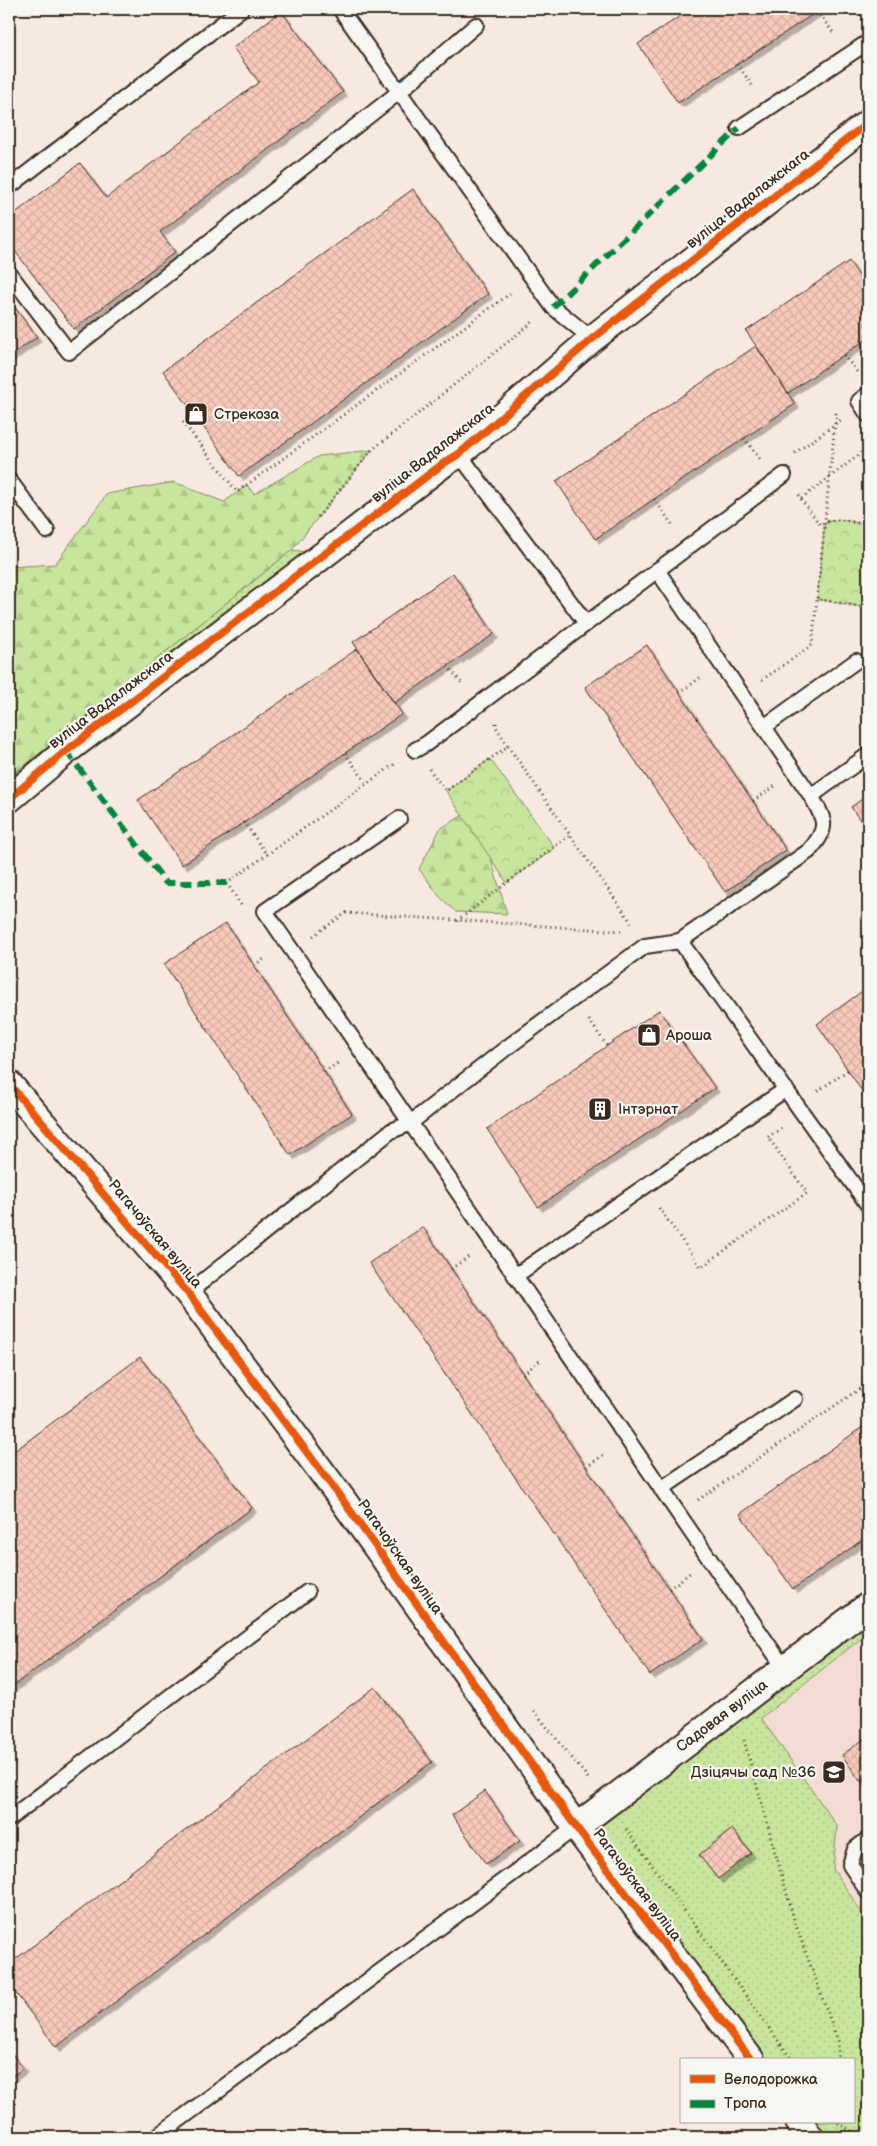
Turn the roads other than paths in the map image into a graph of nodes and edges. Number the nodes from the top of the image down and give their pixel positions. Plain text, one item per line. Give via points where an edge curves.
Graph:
1 (240, 9) edge
2 (340, 9) edge
3 (476, 25) dead end
4 (868, 42) edge
5 (398, 92) junction
6 (868, 123) edge
7 (739, 128) dead end
8 (9, 187) edge
9 (9, 273) edge
10 (592, 339) junction
11 (868, 394) edge
12 (868, 415) edge
13 (459, 454) junction
14 (784, 475) dead end
15 (9, 480) edge
16 (47, 531) dead end
17 (657, 570) junction
18 (586, 623) junction
19 (856, 661) dead end
20 (764, 727) junction
21 (415, 750) road end
22 (868, 755) edge
23 (811, 796) junction
24 (9, 799) edge
25 (399, 819) dead end
26 (680, 941) junction
27 (9, 1084) edge
28 (786, 1089) junction
29 (409, 1124) junction
30 (868, 1205) edge
31 (515, 1276) junction
32 (188, 1293) junction
33 (795, 1400) dead end
34 (661, 1489) junction
35 (307, 1592) dead end
36 (868, 1606) edge
37 (785, 1669) junction
38 (9, 1819) edge
39 (576, 1827) junction
40 (868, 1839) edge
41 (868, 1892) edge
42 (749, 2058) edge
43 (800, 2124) edge
44 (156, 2137) edge
45 (810, 2137) edge

1 - 8 lane
2 - 5 lane
3 - 5 lane
4 - 7 lane
5 - 9 lane via 68,352
5 - 10 lane via 553,306
6 - 10 street, вуліца Вадалажскага
10 - 13 street, вуліца Вадалажскага
11 - 12 lane via 859,401
13 - 18 lane
13 - 24 street, вуліца Вадалажскага via 66,751
14 - 17 lane
15 - 16 lane
17 - 18 lane
17 - 20 lane
18 - 21 lane
19 - 20 lane
20 - 23 lane
22 - 23 lane
23 - 26 lane via 823,815 825,826 821,838 809,851
25 - 29 lane via 265,911
26 - 28 lane
26 - 29 lane via 644,946 504,1048
27 - 32 street, Рагачоўская вуліца
28 - 30 lane
28 - 31 lane
29 - 31 lane
29 - 32 lane via 392,1131
31 - 34 lane
32 - 39 street, Рагачоўская вуліца via 342,1499
33 - 34 lane
34 - 37 lane
35 - 38 lane
36 - 37 street, Садовая вуліца
37 - 39 street, Садовая вуліца
39 - 42 street, Рагачоўская вуліца
39 - 44 lane
40 - 41 lane via 855,1849 850,1865
43 - 45 street

